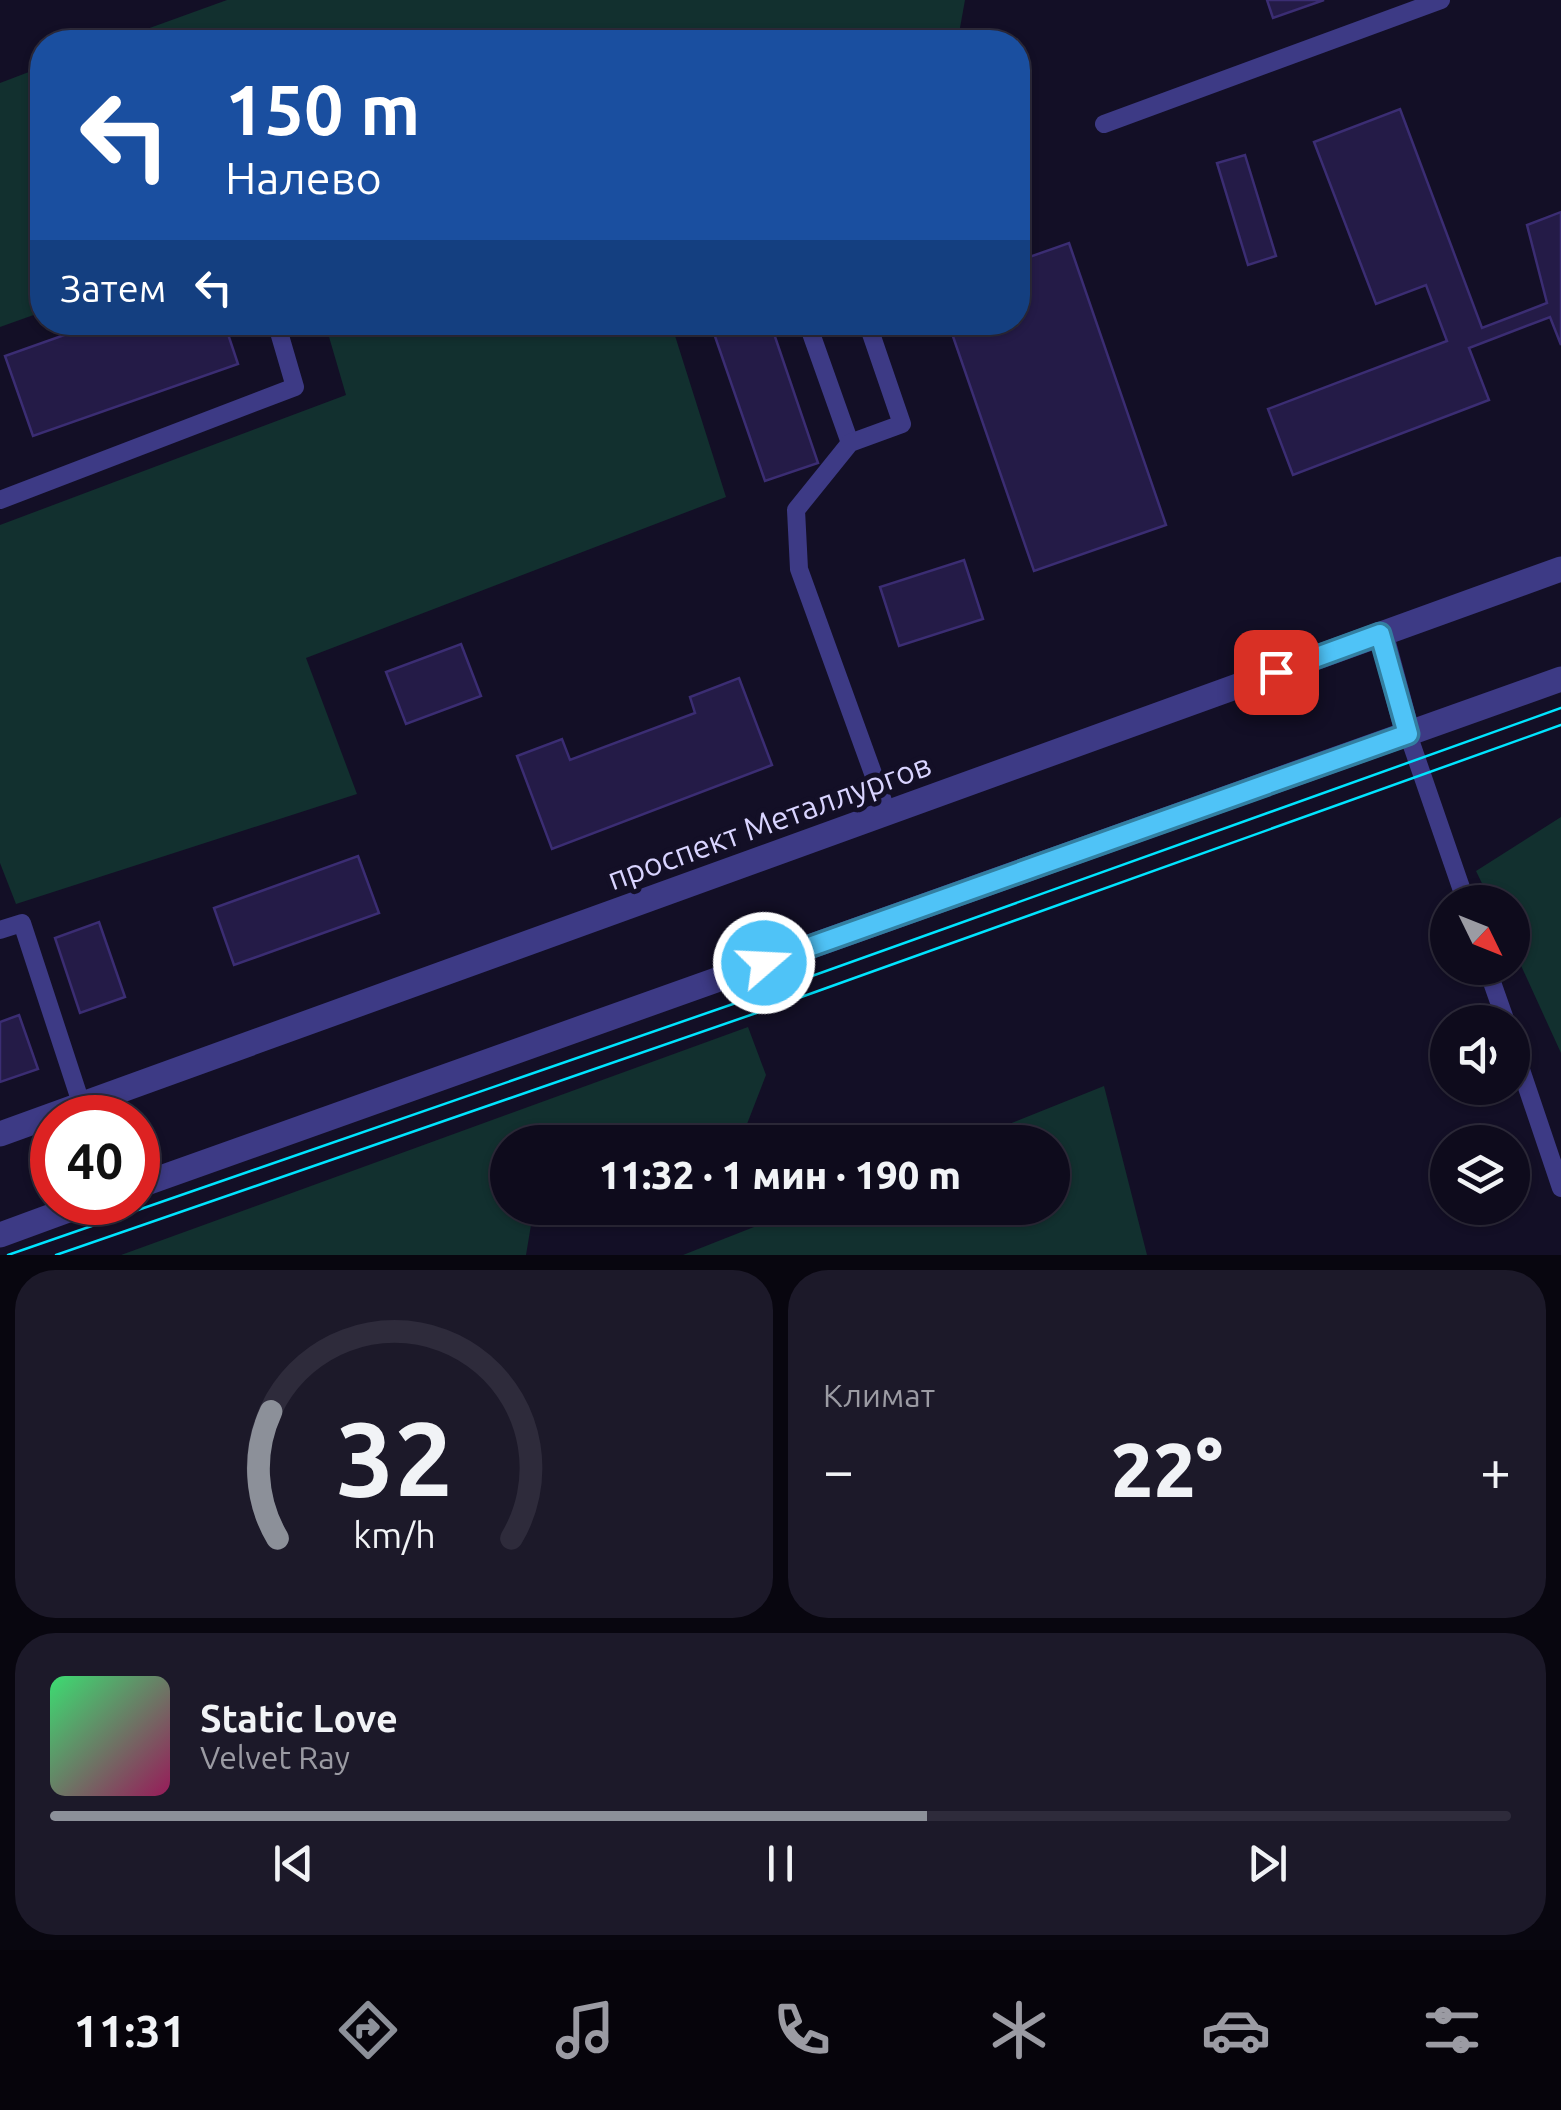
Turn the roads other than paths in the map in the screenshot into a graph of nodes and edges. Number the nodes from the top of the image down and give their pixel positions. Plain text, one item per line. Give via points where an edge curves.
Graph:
1 (1442, 0) edge
2 (1104, 124) dead end
3 (280, 335) edge
4 (811, 335) edge
5 (871, 335) edge
6 (850, 444) junction
7 (0, 500) edge
8 (1561, 569) edge
9 (1380, 634) junction
10 (1561, 679) edge
11 (1408, 734) junction
12 (887, 812) junction
13 (1460, 885) edge
14 (0, 930) edge
15 (78, 1095) edge
16 (112, 1095) edge
17 (1530, 1096) edge
18 (30, 1124) edge
19 (0, 1134) edge
20 (160, 1178) edge
21 (1561, 1188) edge
22 (30, 1223) edge
23 (0, 1234) edge

1 - 2 lane
3 - 7 lane via 295,388
4 - 6 lane
5 - 6 lane via 902,424
6 - 12 lane via 796,510 800,569
8 - 9 street, проспект Металлургов
9 - 11 street
9 - 12 street, проспект Металлургов
10 - 11 street
11 - 13 lane
11 - 20 street
12 - 16 street, проспект Металлургов
14 - 15 lane via 22,923
17 - 21 lane
18 - 19 street, проспект Металлургов
22 - 23 street

